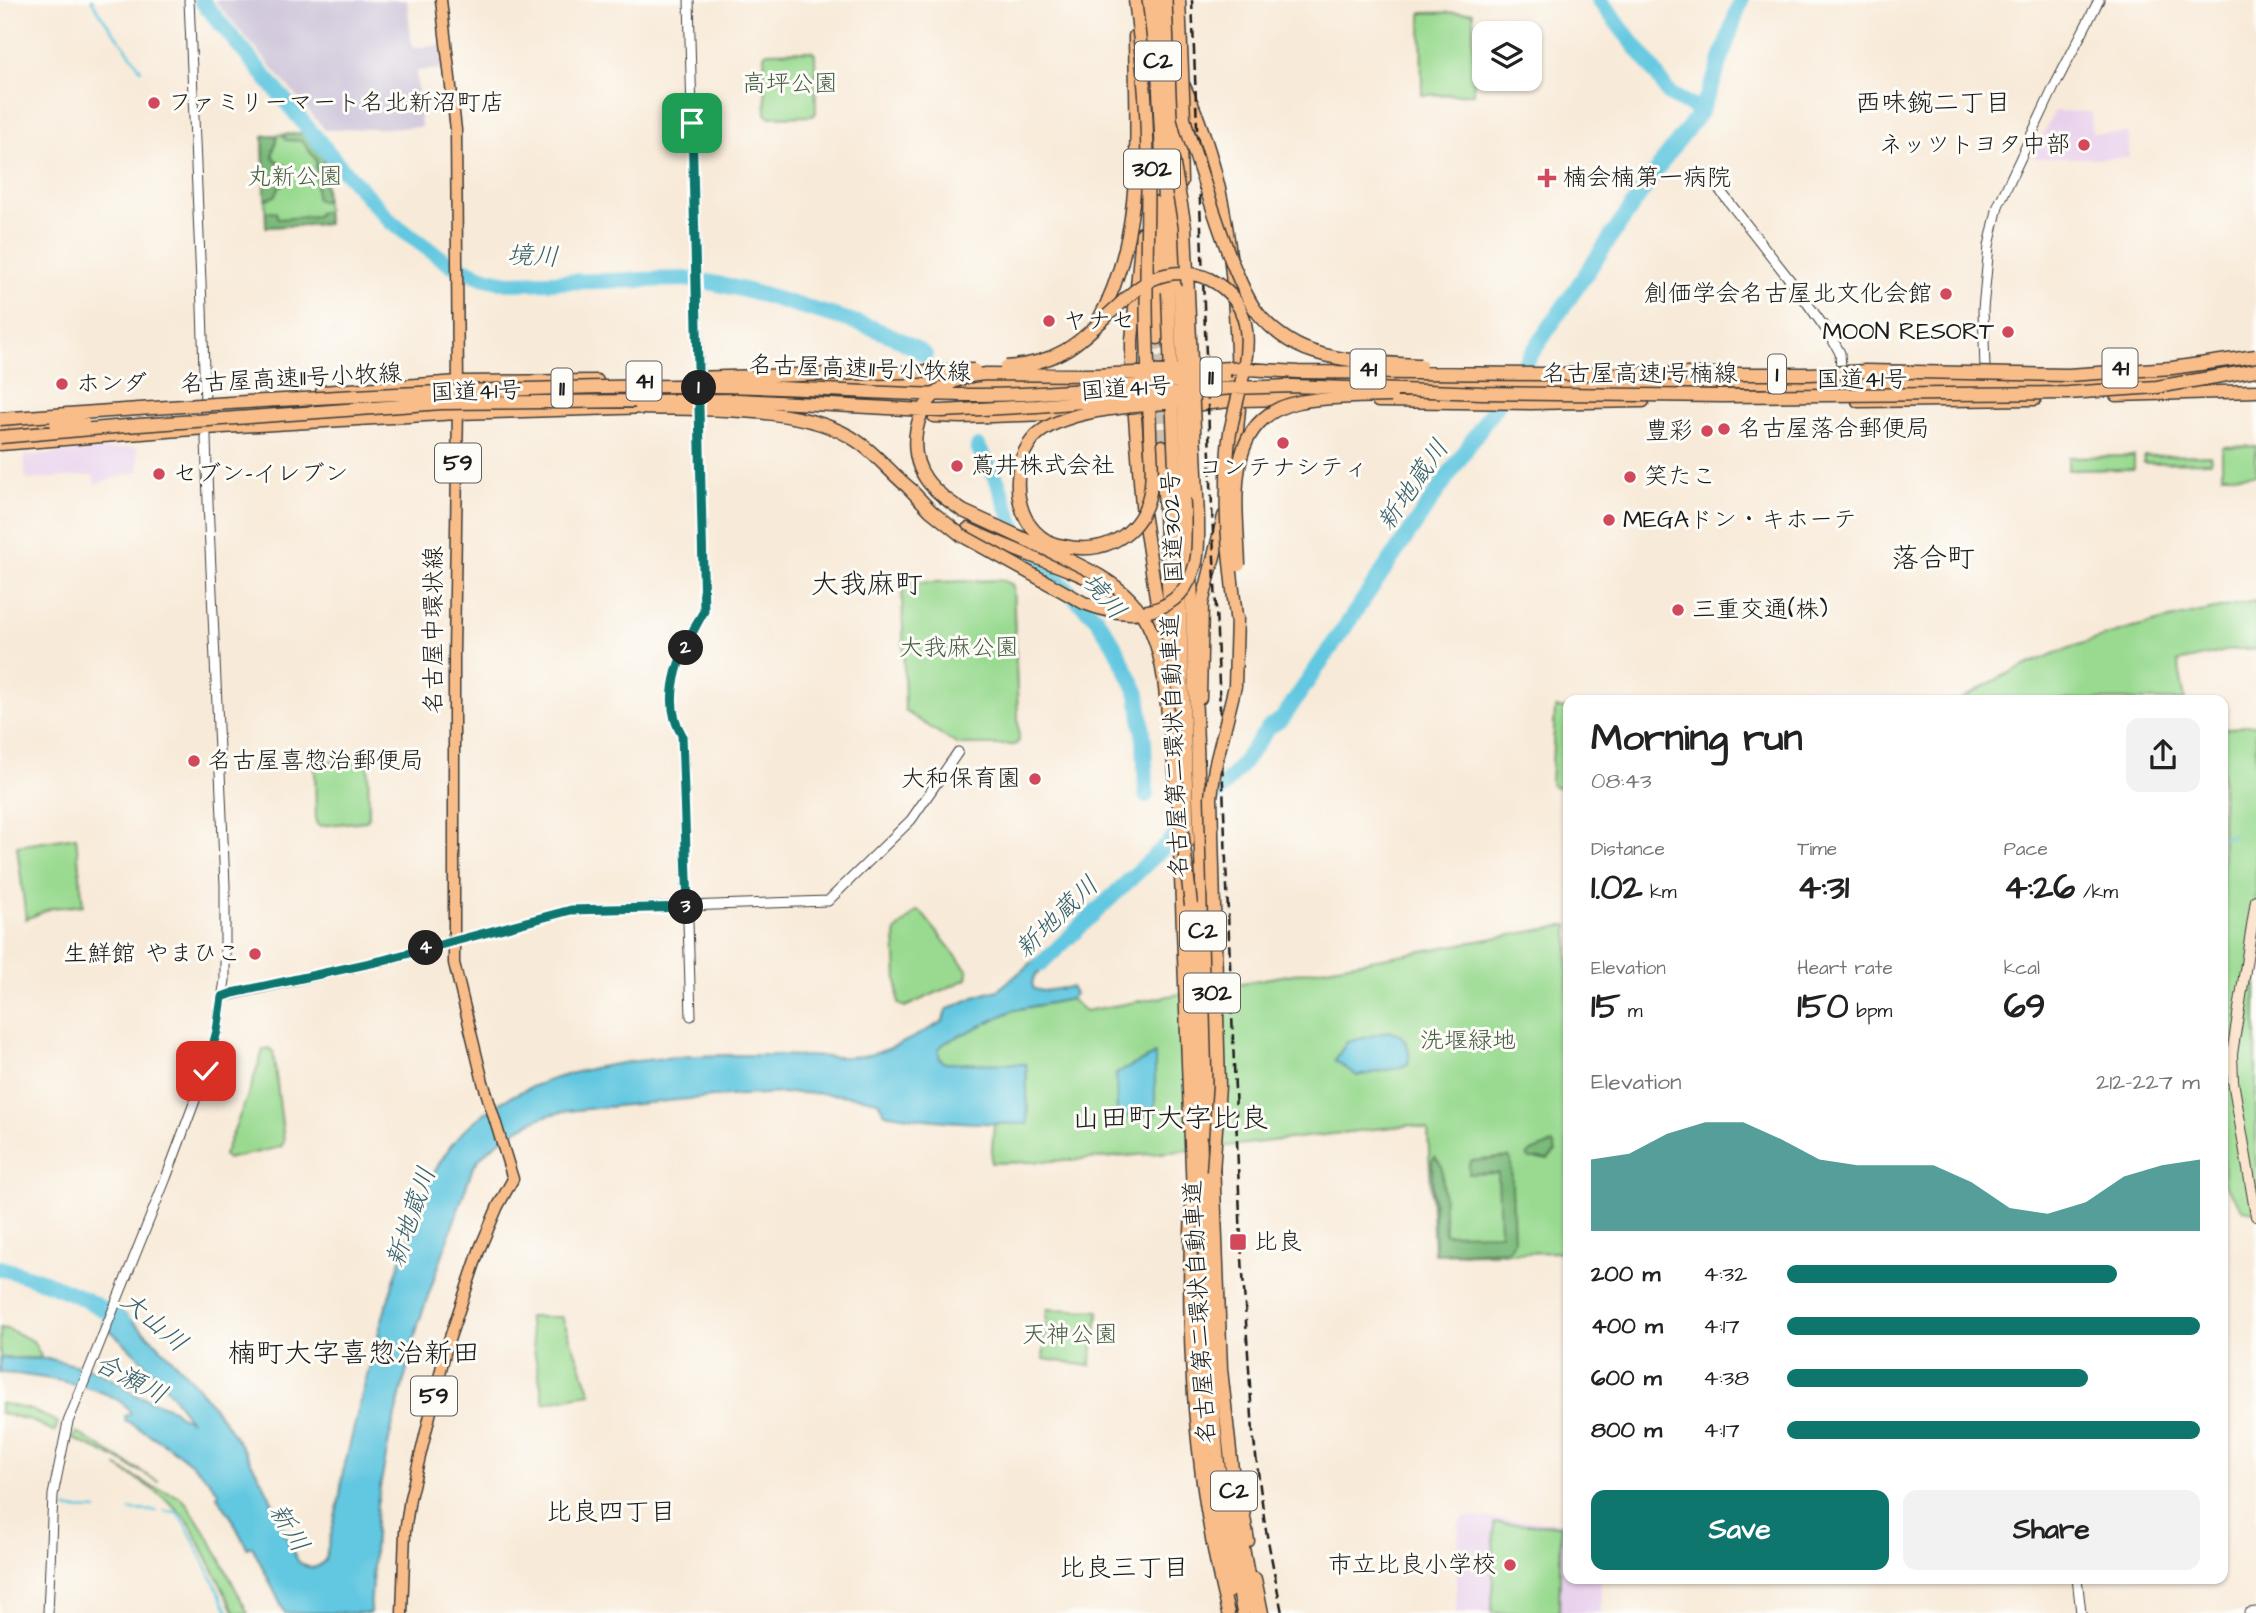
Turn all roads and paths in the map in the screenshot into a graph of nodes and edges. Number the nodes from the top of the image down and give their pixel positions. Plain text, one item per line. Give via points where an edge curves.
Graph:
1 (189, 0) edge
2 (441, 0) edge
3 (689, 0) edge
4 (1135, 0) edge
5 (1144, 0) edge
6 (1155, 0) edge
7 (1166, 0) edge
8 (1177, 0) edge
9 (2099, 0) edge
10 (1148, 71) junction
11 (1177, 71) junction
12 (1172, 154) junction
13 (1707, 174) dead end
14 (1093, 329) junction
15 (1186, 337) dead end
16 (1158, 338) tunnel mouth
17 (2256, 356) edge
18 (1841, 368) junction
19 (1984, 369) junction
20 (1301, 370) junction
21 (2256, 370) edge
22 (1238, 371) junction
23 (1539, 374) junction
24 (1810, 374) junction
25 (2220, 376) junction
26 (2256, 376) edge
27 (699, 381) junction
28 (458, 382) junction
29 (1133, 385) junction
30 (594, 387) junction
31 (2256, 391) edge
32 (1236, 393) junction
33 (1478, 398) junction
34 (205, 399) junction
35 (555, 401) junction
36 (1724, 402) junction
37 (699, 404) junction
38 (1135, 411) junction
39 (458, 413) junction
40 (0, 416) edge
41 (267, 416) junction
42 (206, 428) junction
43 (0, 429) edge
44 (0, 438) edge
45 (0, 444) edge
46 (1191, 444) dead end
47 (1162, 446) tunnel mouth
48 (908, 487) junction
49 (1237, 625) junction
50 (1152, 631) junction
51 (1200, 670) junction
52 (1169, 671) junction
53 (958, 752) dead end
54 (2256, 900) edge
55 (1191, 905) junction
56 (688, 907) junction
57 (453, 940) junction
58 (222, 997) junction
59 (691, 1016) dead end
60 (1213, 1172) junction
61 (2256, 1216) edge
62 (1194, 1315) junction
63 (2078, 1584) edge
64 (2256, 1612) edge
65 (48, 1613) edge
66 (402, 1613) edge
67 (1228, 1613) edge
68 (1233, 1613) edge
69 (1243, 1613) edge
70 (1255, 1613) edge
71 (1262, 1613) edge
72 (2081, 1613) edge
73 (2249, 1613) edge

1 - 34 street
2 - 28 main road, 名古屋中環状線 / 59 via 456,130
3 - 27 street
4 - 14 highway, bridge via 1132,224 1114,287
4 - 32 highway, bridge via 1147,139 1146,304 1149,400 1150,413 1152,468 1147,505 1127,534 1097,549 1056,545 1031,526 1019,496 1020,463 1024,449 1044,429 1096,411 1148,405 1160,403 1172,402
5 - 10 highway, 302
6 - 55 highway, 名古屋第二環状自動車道 / C2, bridge
7 - 12 highway, 名古屋第二環状自動車道 / C2
8 - 11 highway, 302
8 - 23 highway, bridge via 1188,133 1244,290 1270,326 1302,347 1349,360 1530,368
9 - 19 street via 1998,206 1983,309
10 - 16 highway, 302
10 - 29 highway
11 - 15 highway, 302
11 - 22 highway via 1199,117 1219,180 1227,220
12 - 48 highway, bridge via 1185,227 1198,518 1197,556 1187,583 1157,609 1134,614 1102,610 961,535
12 - 60 highway, 名古屋第二環状自動車道 / C2, bridge
13 - 18 street via 1830,335 1840,353
14 - 30 highway, bridge via 1067,351 1028,366 619,380
14 - 49 highway, bridge via 1140,286 1171,273 1203,276 1217,283 1239,306 1248,338 1228,441 1226,491
17 - 24 highway, 名古屋高速1号楠線 / 1, bridge via 2068,375
18 - 19 highway, 国道41号 / 41
18 - 20 highway, 国道41号 / 41, bridge
19 - 26 highway, 国道41号 / 41 via 2133,368
20 - 22 highway, 国道41号 / 41
20 - 23 highway, 名古屋高速1号楠線 / 1, bridge
20 - 24 highway, bridge via 1421,381 1775,382
20 - 30 highway, 名古屋高速11号小牧線 / 11, bridge via 1025,394
20 - 50 highway, bridge via 977,375 944,387 927,403 917,426 916,450 931,485 963,511 1105,578 1126,594
21 - 25 highway, 名古屋高速1号楠線 / 1, bridge
22 - 29 highway, 国道41号 / 41
22 - 32 highway
23 - 24 highway, 名古屋高速1号楠線 / 1, bridge
25 - 33 highway, 名古屋高速1号楠線 / 1, bridge via 2157,387 2068,393
25 - 36 highway, bridge via 1825,384 1789,391 1779,398
27 - 28 highway, 国道41号 / 41
27 - 29 highway, 国道41号 / 41 via 1084,381 1111,389
27 - 37 street
28 - 34 highway, 国道41号 / 41
28 - 39 main road, 名古屋中環状線 / 59
29 - 32 highway via 1227,382 1236,386
29 - 38 highway
30 - 40 highway, 名古屋高速11号小牧線 / 11, bridge
31 - 36 highway, 国道41号 / 41 via 2006,400
32 - 33 highway, 名古屋高速1号楠線 / 1, bridge via 1335,386
32 - 35 highway, 名古屋高速11号小牧線 / 11, bridge via 956,411 738,400
32 - 38 highway, 国道41号 / 41
32 - 51 highway via 1238,441 1202,604
33 - 36 highway, 国道41号 / 41 via 1531,403
33 - 49 highway, bridge via 1318,399 1280,407 1266,415 1251,430 1241,451 1236,490
34 - 40 highway, 国道41号 / 41
34 - 42 street
35 - 41 highway, 名古屋高速11号小牧線 / 11, bridge via 442,403
35 - 48 highway, bridge via 747,412 818,422 857,440
37 - 38 highway, 国道41号 / 41 via 962,417
37 - 39 highway, 国道41号 / 41
37 - 56 street via 704,611 676,674 672,700 682,735
38 - 52 highway via 1142,506
39 - 42 highway, 国道41号 / 41
39 - 57 main road, 名古屋中環状線 / 59
41 - 43 highway, bridge via 250,410
41 - 44 highway, 名古屋高速11号小牧線 / 11, bridge
42 - 45 highway, 国道41号 / 41
42 - 58 street via 225,885
46 - 51 highway, 国道302号 / 302
47 - 52 highway, 国道302号
48 - 50 highway, bridge via 980,535 1114,592 1135,608
49 - 60 highway, bridge via 1233,699 1211,797 1219,1086
50 - 55 highway, bridge via 1163,672
51 - 71 highway, 国道302号 / 302, bridge via 1229,1400
52 - 62 highway, 302, bridge via 1193,1186
53 - 56 street via 911,820 828,901
54 - 61 main road via 2232,1054
55 - 69 highway, 名古屋第二環状自動車道 / C2 via 1209,1363 1218,1463
56 - 57 street via 571,910
56 - 59 street
57 - 58 street
57 - 66 main road, 名古屋中環状線 / 59 via 456,972 483,1082 513,1179 480,1248 446,1349 405,1532
58 - 65 street via 209,1062 70,1417 53,1495
60 - 70 highway, 名古屋第二環状自動車道 / C2 via 1222,1381 1237,1515
62 - 67 highway via 1195,1408 1208,1519
62 - 68 highway via 1206,1460
63 - 72 street
64 - 73 street

